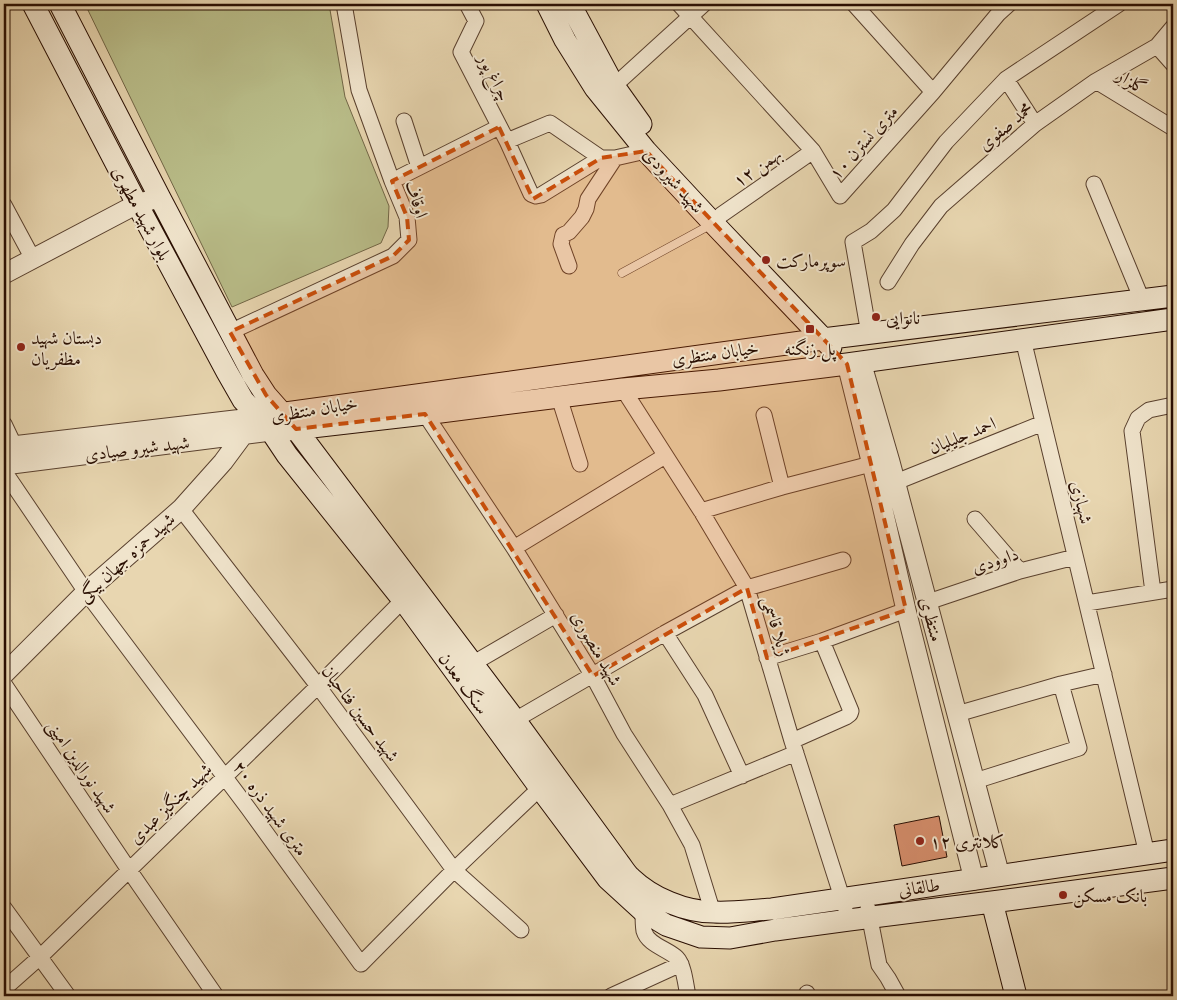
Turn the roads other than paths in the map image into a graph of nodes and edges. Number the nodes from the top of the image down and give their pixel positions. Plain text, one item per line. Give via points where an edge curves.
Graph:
1 (33, 4) edge
2 (60, 4) edge
3 (344, 4) edge
4 (467, 4) edge
5 (547, 4) edge
6 (570, 4) edge
7 (679, 4) edge
8 (704, 4) edge
9 (854, 4) edge
10 (1119, 4) edge
11 (998, 7) edge
12 (691, 16) junction
13 (1173, 28) edge
14 (1157, 46) junction
15 (1173, 64) edge
16 (1006, 78) junction
17 (1096, 81) junction
18 (614, 86) junction
19 (933, 92) junction
20 (404, 121) dead end
21 (1034, 124) junction
22 (499, 127) junction
23 (1173, 128) edge
24 (507, 141) junction
25 (646, 150) junction
26 (813, 151) junction
27 (608, 158) junction
28 (419, 167) junction
29 (392, 181) junction
30 (1094, 184) dead end
31 (160, 198) junction
32 (137, 204) junction
33 (4, 205) edge
34 (717, 219) junction
35 (33, 259) junction
36 (569, 266) dead end
37 (622, 273) dead end
38 (4, 274) edge
39 (888, 282) dead end
40 (1173, 296) edge
41 (1142, 300) junction
42 (1173, 319) edge
43 (230, 332) junction
44 (868, 334) junction
45 (830, 338) junction
46 (1023, 339) junction
47 (854, 363) junction
48 (623, 389) junction
49 (559, 397) junction
50 (1173, 405) edge
51 (281, 412) junction
52 (425, 414) junction
53 (764, 415) dead end
54 (1043, 423) junction
55 (4, 424) edge
56 (253, 426) junction
57 (296, 429) junction
58 (9, 446) edge
59 (665, 456) junction
60 (4, 464) edge
61 (580, 464) dead end
62 (872, 464) junction
63 (4, 471) edge
64 (896, 482) junction
65 (782, 487) junction
66 (180, 509) junction
67 (701, 511) junction
68 (975, 518) dead end
69 (514, 548) junction
70 (1075, 557) junction
71 (843, 560) dead end
72 (1020, 571) junction
73 (746, 588) junction
74 (1173, 589) edge
75 (86, 592) junction
76 (1153, 592) junction
77 (403, 600) junction
78 (928, 602) junction
79 (1086, 603) junction
80 (906, 610) junction
81 (556, 615) junction
82 (665, 634) junction
83 (822, 641) junction
84 (767, 658) junction
85 (472, 664) junction
86 (4, 674) edge
87 (1104, 674) junction
88 (593, 676) junction
89 (4, 684) edge
90 (1061, 684) junction
91 (318, 686) junction
92 (957, 714) junction
93 (515, 720) junction
94 (794, 747) junction
95 (742, 776) junction
96 (224, 777) junction
97 (975, 781) junction
98 (540, 788) junction
99 (670, 805) junction
100 (1173, 850) edge
101 (1147, 854) junction
102 (129, 870) junction
103 (454, 870) junction
104 (1000, 876) junction
105 (1173, 878) edge
106 (974, 880) junction
107 (865, 895) junction
108 (843, 898) junction
109 (666, 901) joint
110 (992, 902) junction
111 (4, 908) edge
112 (643, 911) junction
113 (713, 912) junction
114 (870, 917) junction
115 (849, 920) junction
116 (666, 925) joint
117 (520, 930) dead end
118 (40, 957) junction
119 (681, 964) junction
120 (4, 989) edge
121 (68, 996) edge
122 (216, 996) edge
123 (611, 996) edge
124 (688, 996) edge
125 (898, 996) edge
126 (1016, 996) edge

1 - 32 main road, بلوار شهید مطهری
2 - 31 main road, بلوار شهید مطهری
3 - 29 street, اوقاف via 359,90
4 - 22 street, چراغ پور via 476,21 461,52
5 - 25 main road, شهید شیرودی via 595,88
6 - 18 main road, شهید شیرودی
7 - 12 street, ۱۰ متری نسترن
8 - 12 street
9 - 19 street
10 - 16 street
11 - 19 street, ۱۰ متری نسترن
12 - 18 street
12 - 26 street, ۱۰ متری نسترن
13 - 14 street, محمد صفوی
14 - 15 street
14 - 17 street, محمد صفوی
16 - 21 street
16 - 44 street via 946,142 894,210 853,242
17 - 21 street, محمد صفوی
17 - 23 street, گلزار
18 - 34 main road, شهید شیرودی
19 - 26 street, ۱۰ متری نسترن via 840,196
20 - 28 street
21 - 39 street, محمد صفوی via 941,206
22 - 24 street, چراغ پور
22 - 28 street
24 - 27 street via 550,123
24 - 27 street, چراغ پور via 530,194 536,196
25 - 27 street, چراغ پور
25 - 34 main road, شهید شیرودی
26 - 34 street, ۱۲ بهمن
27 - 36 street via 582,217 564,235 561,244
28 - 29 street
29 - 43 street, اوقاف via 407,217 409,240 393,256
30 - 41 street
31 - 32 street
31 - 43 main road, بلوار شهید مطهری
32 - 35 street
32 - 56 main road, بلوار شهید مطهری via 243,400
33 - 35 street
34 - 37 lane
34 - 45 main road, شهید شیرودی
35 - 38 street
40 - 41 main road, خیابان منتظری
41 - 44 main road, خیابان منتظری
42 - 46 main road, خیابان منتظری
43 - 51 main road, بلوار شهید مطهری via 253,375
44 - 45 main road, خیابان منتظری
45 - 47 main road, شهید شیرودی
45 - 51 main road, خیابان منتظری
46 - 47 main road, خیابان منتظری
46 - 54 street, شهبازی
47 - 48 main road, خیابان منتظری
47 - 62 street, منتظری
47 - 64 street, منتظری
48 - 49 main road, خیابان منتظری
48 - 59 street, ژیلا قاسمی
49 - 52 main road, خیابان منتظری
49 - 61 street
50 - 76 street via 1149,410 1138,418 1132,431
51 - 56 main road, خیابان منتظری
51 - 57 main road, سنگ معدن
52 - 57 main road, خیابان منتظری
52 - 69 street, شهید منصوری
53 - 65 street
54 - 64 street, احمد جلیلیان
54 - 70 street, شهبازی
55 - 58 street
56 - 57 main road, خیابان منتظری
56 - 58 street, شهید شیرو صیادی
56 - 60 street, شهید شیرو صیادی
56 - 66 street, شهید حمزه جهان بیگی
56 - 77 main road, سنگ معدن via 287,455
57 - 85 main road, سنگ معدن
59 - 67 street, ژیلا قاسمی
59 - 69 street
62 - 65 street
62 - 80 street, منتظری
63 - 75 street, ۲۰ متری شهید ذره
64 - 78 street, منتظری
65 - 67 street
66 - 75 street, شهید حمزه جهان بیگی
66 - 91 street, شهید حسین فتاحیان
67 - 73 street, ژیلا قاسمی
68 - 72 street
69 - 81 street, شهید منصوری
70 - 72 street, داوودی
70 - 79 street, شهبازی
71 - 73 street
72 - 78 street, داوودی
73 - 82 street
73 - 84 street, ژیلا قاسمی
74 - 76 street
75 - 86 street, شهید حمزه جهان بیگی
75 - 96 street, ۲۰ متری شهید ذره
76 - 79 street
77 - 91 street, شهید چنگیز عبدی
77 - 98 main road, سنگ معدن
78 - 92 street, منتظری
79 - 87 street, شهبازی
80 - 83 street
80 - 106 street, منتظری
81 - 85 street
81 - 88 street, شهید منصوری
82 - 88 street
82 - 95 street via 705,695
83 - 84 street
83 - 94 street via 851,711
84 - 94 street, ژیلا قاسمی
85 - 93 main road, سنگ معدن
87 - 90 street
87 - 101 street, شهبازی
88 - 93 street
88 - 99 street, شهید منصوری via 624,734
89 - 102 street, شهید نورالدین امینی
90 - 92 street
90 - 97 street via 1079,748
91 - 96 street, شهید چنگیز عبدی
91 - 103 street, شهید حسین فتاحیان
92 - 97 street, منتظری
93 - 109 main road, سنگ معدن via 630,877
94 - 95 street
94 - 108 street, ژیلا قاسمی
95 - 99 street
96 - 102 street, شهید چنگیز عبدی
96 - 103 street, ۲۰ متری شهید ذره via 361,964
97 - 104 street, منتظری
98 - 103 street, ۲۰ متری شهید ذره
98 - 112 main road, سنگ معدن via 608,879
99 - 113 street, شهید منصوری via 692,845
100 - 101 main road, طالقانی
101 - 104 main road, طالقانی
102 - 118 street, شهید چنگیز عبدی
102 - 122 street, شهید نورالدین امینی
103 - 117 street, شهید حسین فتاحیان
104 - 106 main road, طالقانی
105 - 110 main road, طالقانی
106 - 107 main road, طالقانی
107 - 108 main road, طالقانی
107 - 114 street
108 - 113 main road, طالقانی
108 - 115 street, ژیلا قاسمی
109 - 113 main road, طالقانی via 689,909
110 - 114 main road, طالقانی
110 - 126 main road
111 - 118 street
112 - 116 main road, سنگ معدن
112 - 119 street via 647,936
114 - 115 main road, طالقانی
114 - 125 street via 879,965
115 - 116 main road, طالقانی via 730,938 701,937
118 - 120 street, شهید چنگیز عبدی
118 - 121 street
119 - 123 street
119 - 124 street

